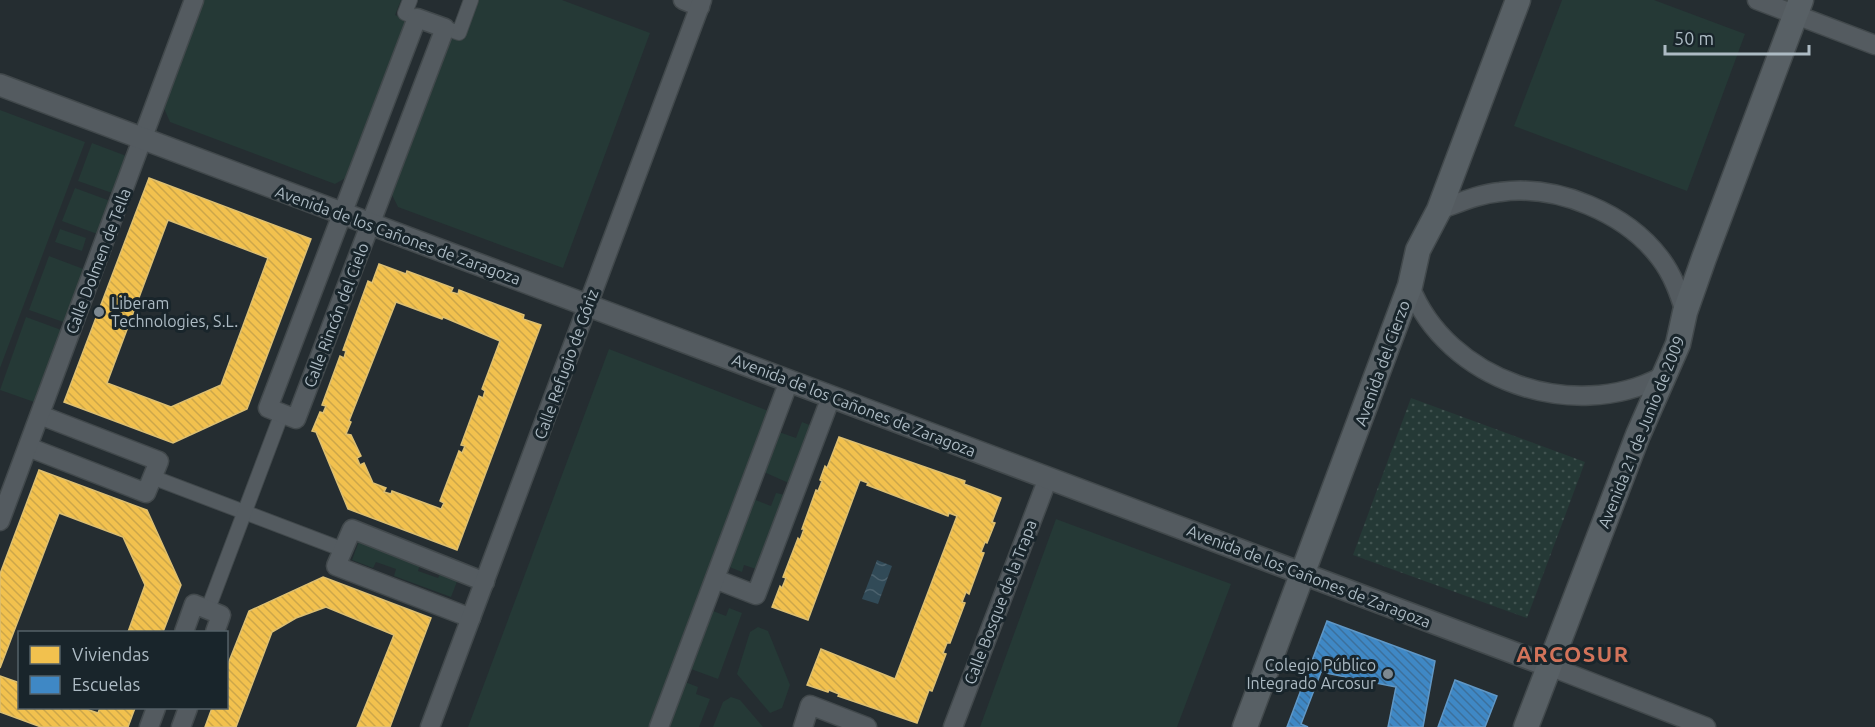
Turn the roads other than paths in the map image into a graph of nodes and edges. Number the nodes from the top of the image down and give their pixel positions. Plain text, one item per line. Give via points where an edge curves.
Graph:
1 (194, 0) edge
2 (410, 0) edge
3 (471, 0) edge
4 (683, 0) edge
5 (1518, 0) edge
6 (1757, 0) edge
7 (701, 3) edge
8 (1798, 7) edge
9 (417, 18) junction
10 (445, 28) junction
11 (1875, 45) edge
12 (0, 85) edge
13 (143, 141) junction
14 (1438, 210) junction
15 (341, 215) junction
16 (370, 226) junction
17 (1410, 286) junction
18 (588, 305) junction
19 (1685, 312) junction
20 (1661, 377) junction
21 (789, 381) junction
22 (831, 397) junction
23 (282, 413) junction
24 (40, 415) junction
25 (28, 447) junction
26 (152, 477) junction
27 (1048, 478) junction
28 (245, 512) junction
29 (0, 521) edge
30 (344, 550) junction
31 (1302, 573) junction
32 (715, 579) junction
33 (485, 582) junction
34 (208, 609) junction
35 (471, 618) junction
36 (185, 631) edge
37 (216, 631) edge
38 (1550, 666) junction
39 (156, 709) edge
40 (188, 709) edge
41 (149, 727) edge
42 (181, 727) edge
43 (430, 727) edge
44 (659, 727) edge
45 (803, 727) edge
46 (867, 727) edge
47 (952, 727) edge
48 (1245, 727) edge
49 (1526, 727) edge
50 (1706, 727) edge

1 - 13 street, Calle Dolmen de Tella
2 - 9 street via 405,13
3 - 10 street via 459,33
4 - 7 street
5 - 14 main road, Avenida del Cierzo
6 - 8 street
7 - 18 street, Calle Refugio de Góriz
8 - 11 street
8 - 19 main road, Avenida 21 de Junio de 2009
9 - 10 street
9 - 15 street, Calle Rincón del Cielo
10 - 16 street, Calle Rincón del Cielo
12 - 13 street, Avenida de los Cañones de Zaragoza
13 - 15 street, Avenida de los Cañones de Zaragoza
13 - 24 street, Calle Dolmen de Tella
14 - 17 main road, Avenida del Cierzo via 1418,250
14 - 19 street via 1502,191 1550,194 1577,201 1605,213 1649,245 1671,275
15 - 16 street, Avenida de los Cañones de Zaragoza
15 - 23 street, Calle Rincón del Cielo via 268,408
16 - 18 street, Avenida de los Cañones de Zaragoza
16 - 23 street, Calle Rincón del Cielo via 296,419
17 - 20 street via 1431,324 1459,352 1498,377 1525,388 1551,394 1597,396 1638,387
17 - 31 main road, Avenida del Cierzo
18 - 21 street, Avenida de los Cañones de Zaragoza
18 - 33 street, Calle Refugio de Góriz
19 - 20 main road, Avenida 21 de Junio de 2009 via 1678,344
20 - 38 main road, Avenida 21 de Junio de 2009
21 - 22 street, Avenida de los Cañones de Zaragoza
21 - 32 street
22 - 27 street, Avenida de los Cañones de Zaragoza
22 - 32 street via 756,595
23 - 28 street
24 - 25 street, Calle Dolmen de Tella
24 - 26 street via 159,461
25 - 26 street via 147,493
25 - 29 street, Calle Dolmen de Tella
26 - 28 street
27 - 31 street, Avenida de los Cañones de Zaragoza
27 - 47 street, Calle Bosque de la Trapa
28 - 30 street
28 - 34 street
30 - 33 street via 352,529
30 - 35 street via 336,566
31 - 38 street, Avenida de los Cañones de Zaragoza
31 - 48 main road, Avenida del Cierzo
32 - 44 street
33 - 35 street, Calle Refugio de Góriz
34 - 36 street via 194,604
34 - 37 street via 221,615
35 - 43 street, Calle Refugio de Góriz
38 - 49 main road, Avenida 21 de Junio de 2009
38 - 50 street, Avenida de los Cañones de Zaragoza
39 - 41 street
40 - 42 street
45 - 46 street via 810,705

